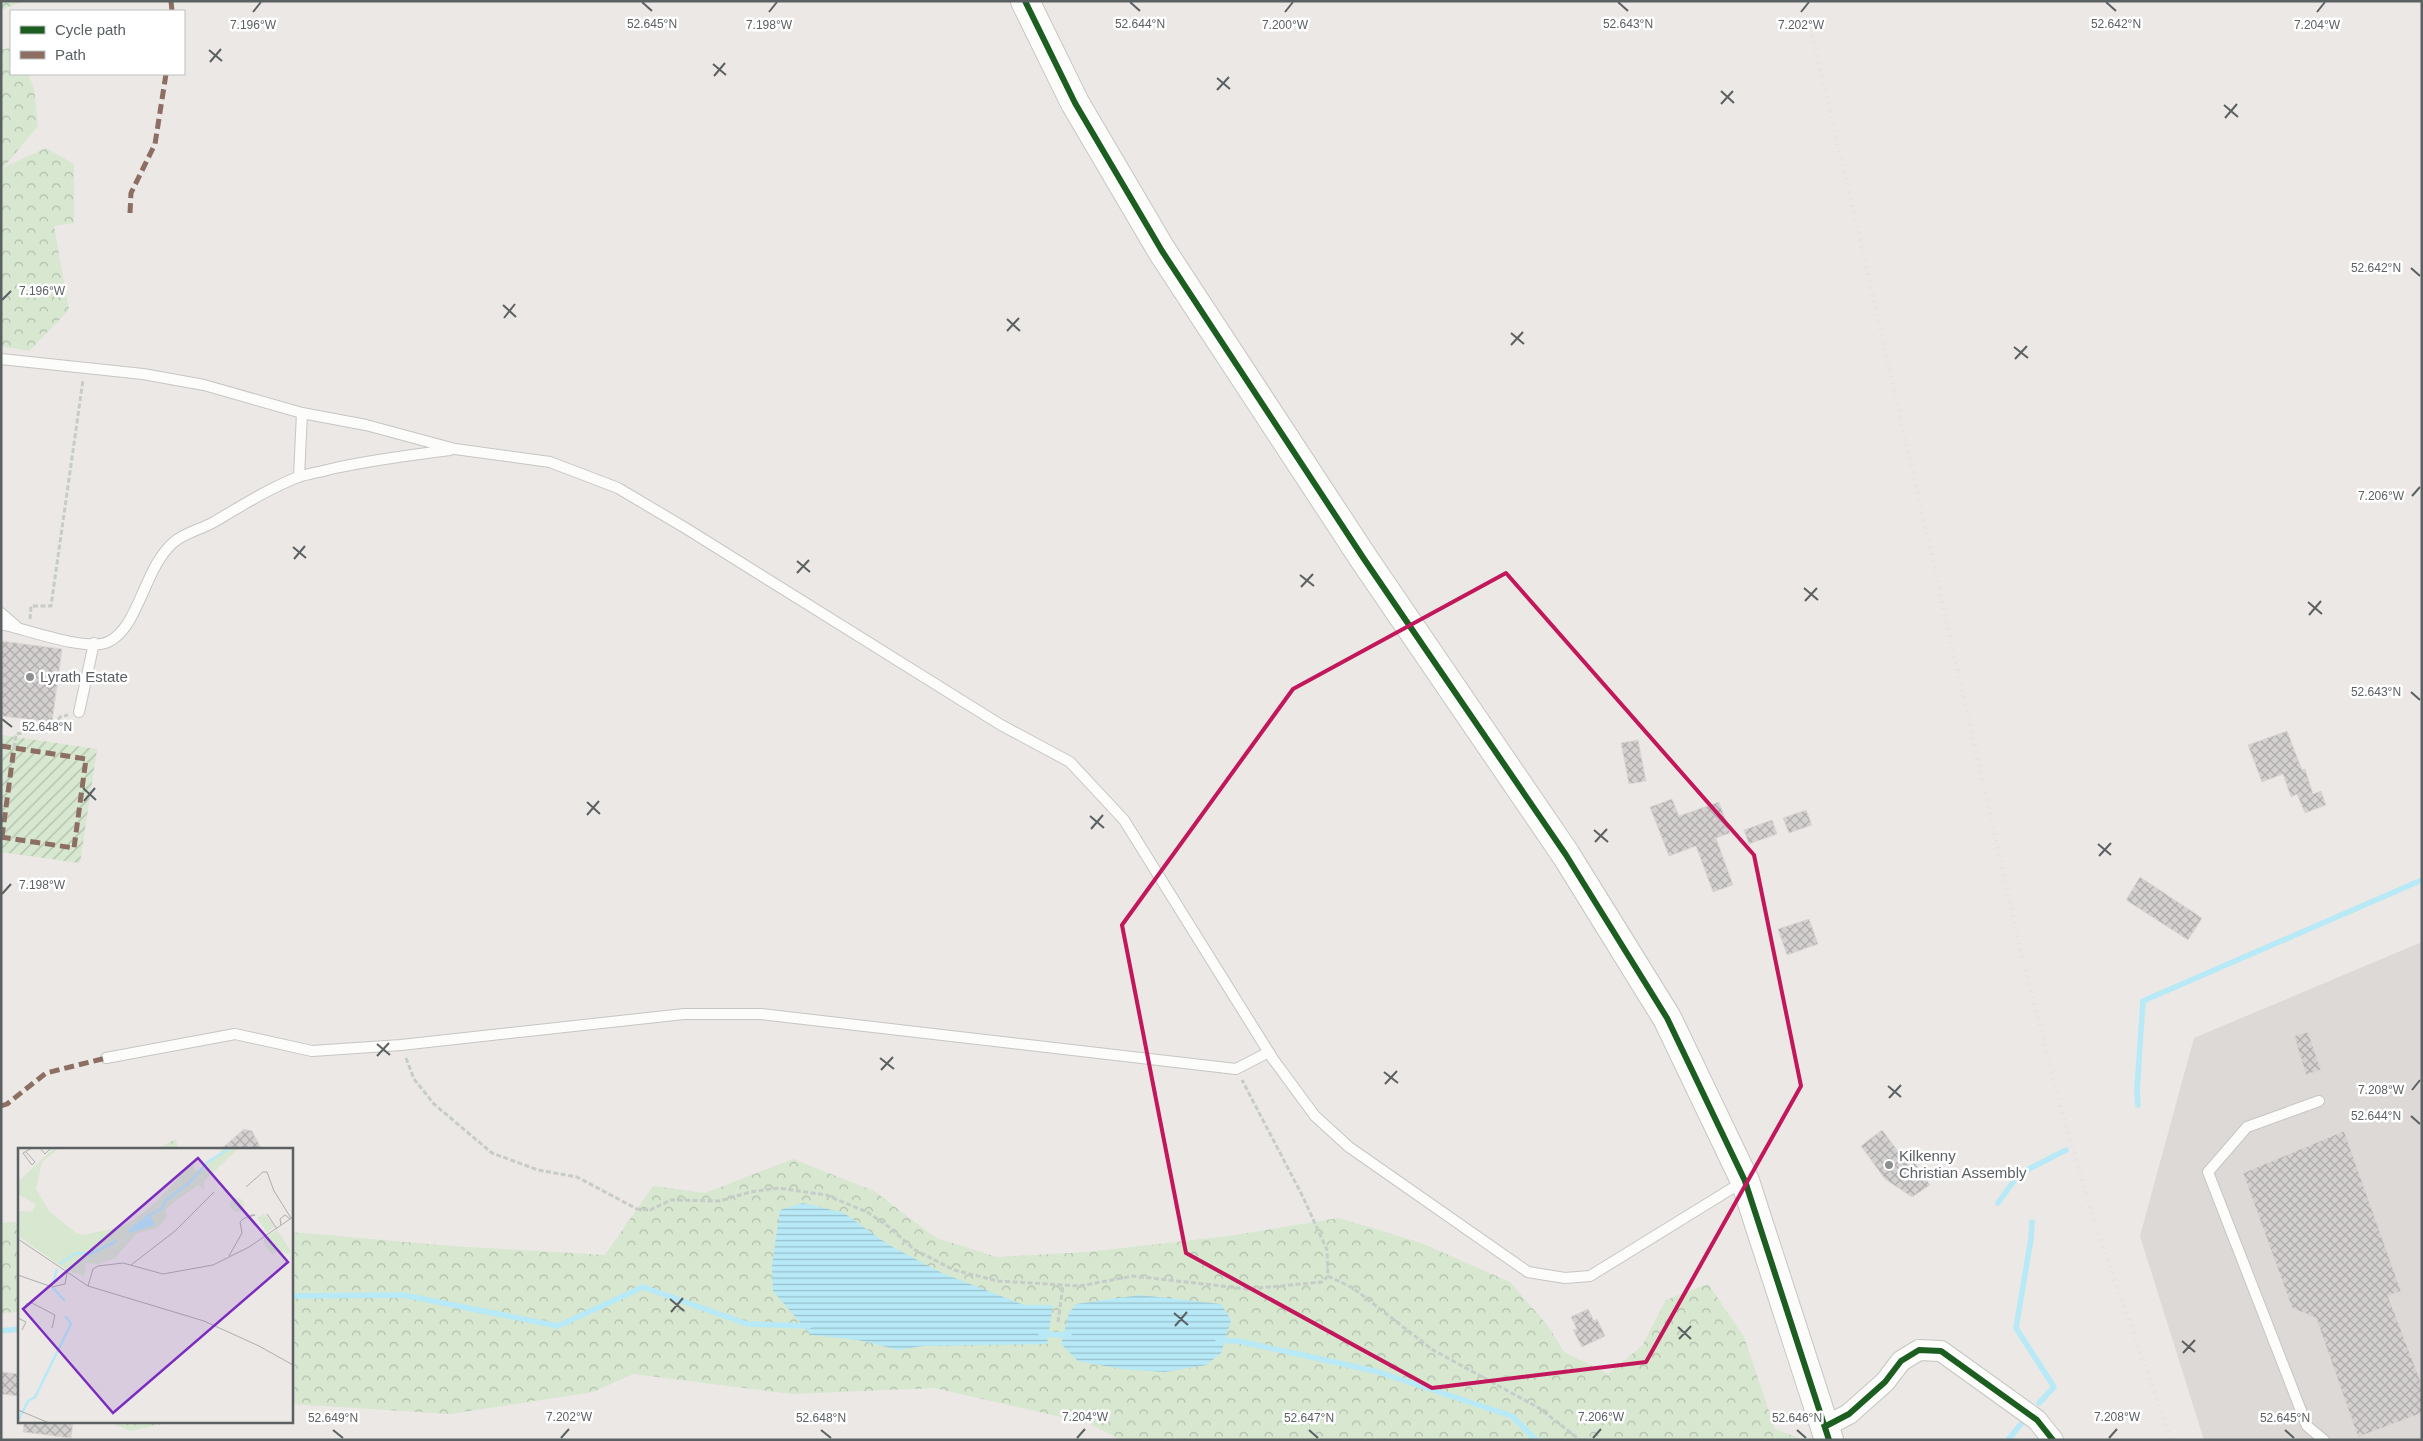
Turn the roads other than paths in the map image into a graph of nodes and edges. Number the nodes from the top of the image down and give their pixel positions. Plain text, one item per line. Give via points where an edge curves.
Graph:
1 (1025, 1) edge
2 (1, 359) edge
3 (302, 413) junction
4 (455, 449) junction
5 (299, 477) junction
6 (1, 613) edge
7 (1, 624) edge
8 (16, 627) junction
9 (94, 643) junction
10 (79, 712) road end
11 (1269, 1052) junction
12 (106, 1058) dead end
13 (2320, 1101) dead end
14 (1745, 1181) junction
15 (1827, 1433) edge
16 (2053, 1440) edge
17 (2324, 1440) edge

1 - 14 main road via 1075,103 1162,251 1364,559 1566,855 1667,1018
2 - 3 lane via 85,367 204,385
3 - 4 lane
3 - 5 lane
4 - 5 lane via 368,460
4 - 11 lane via 550,462 618,488 1000,725 1070,762 1124,820
5 - 9 lane via 174,542 159,560 121,634 106,643
6 - 8 lane
7 - 8 lane
8 - 9 lane via 69,642
9 - 10 lane
11 - 12 lane via 1236,1069 761,1014 684,1014 401,1045 312,1051 235,1034
11 - 14 lane via 1315,1116 1350,1147 1528,1272 1565,1278 1590,1276
13 - 17 lane via 2247,1127 2208,1172 2307,1426
14 - 15 main road
15 - 16 street via 1885,1382 1901,1361 1919,1350 1941,1350 2036,1420

